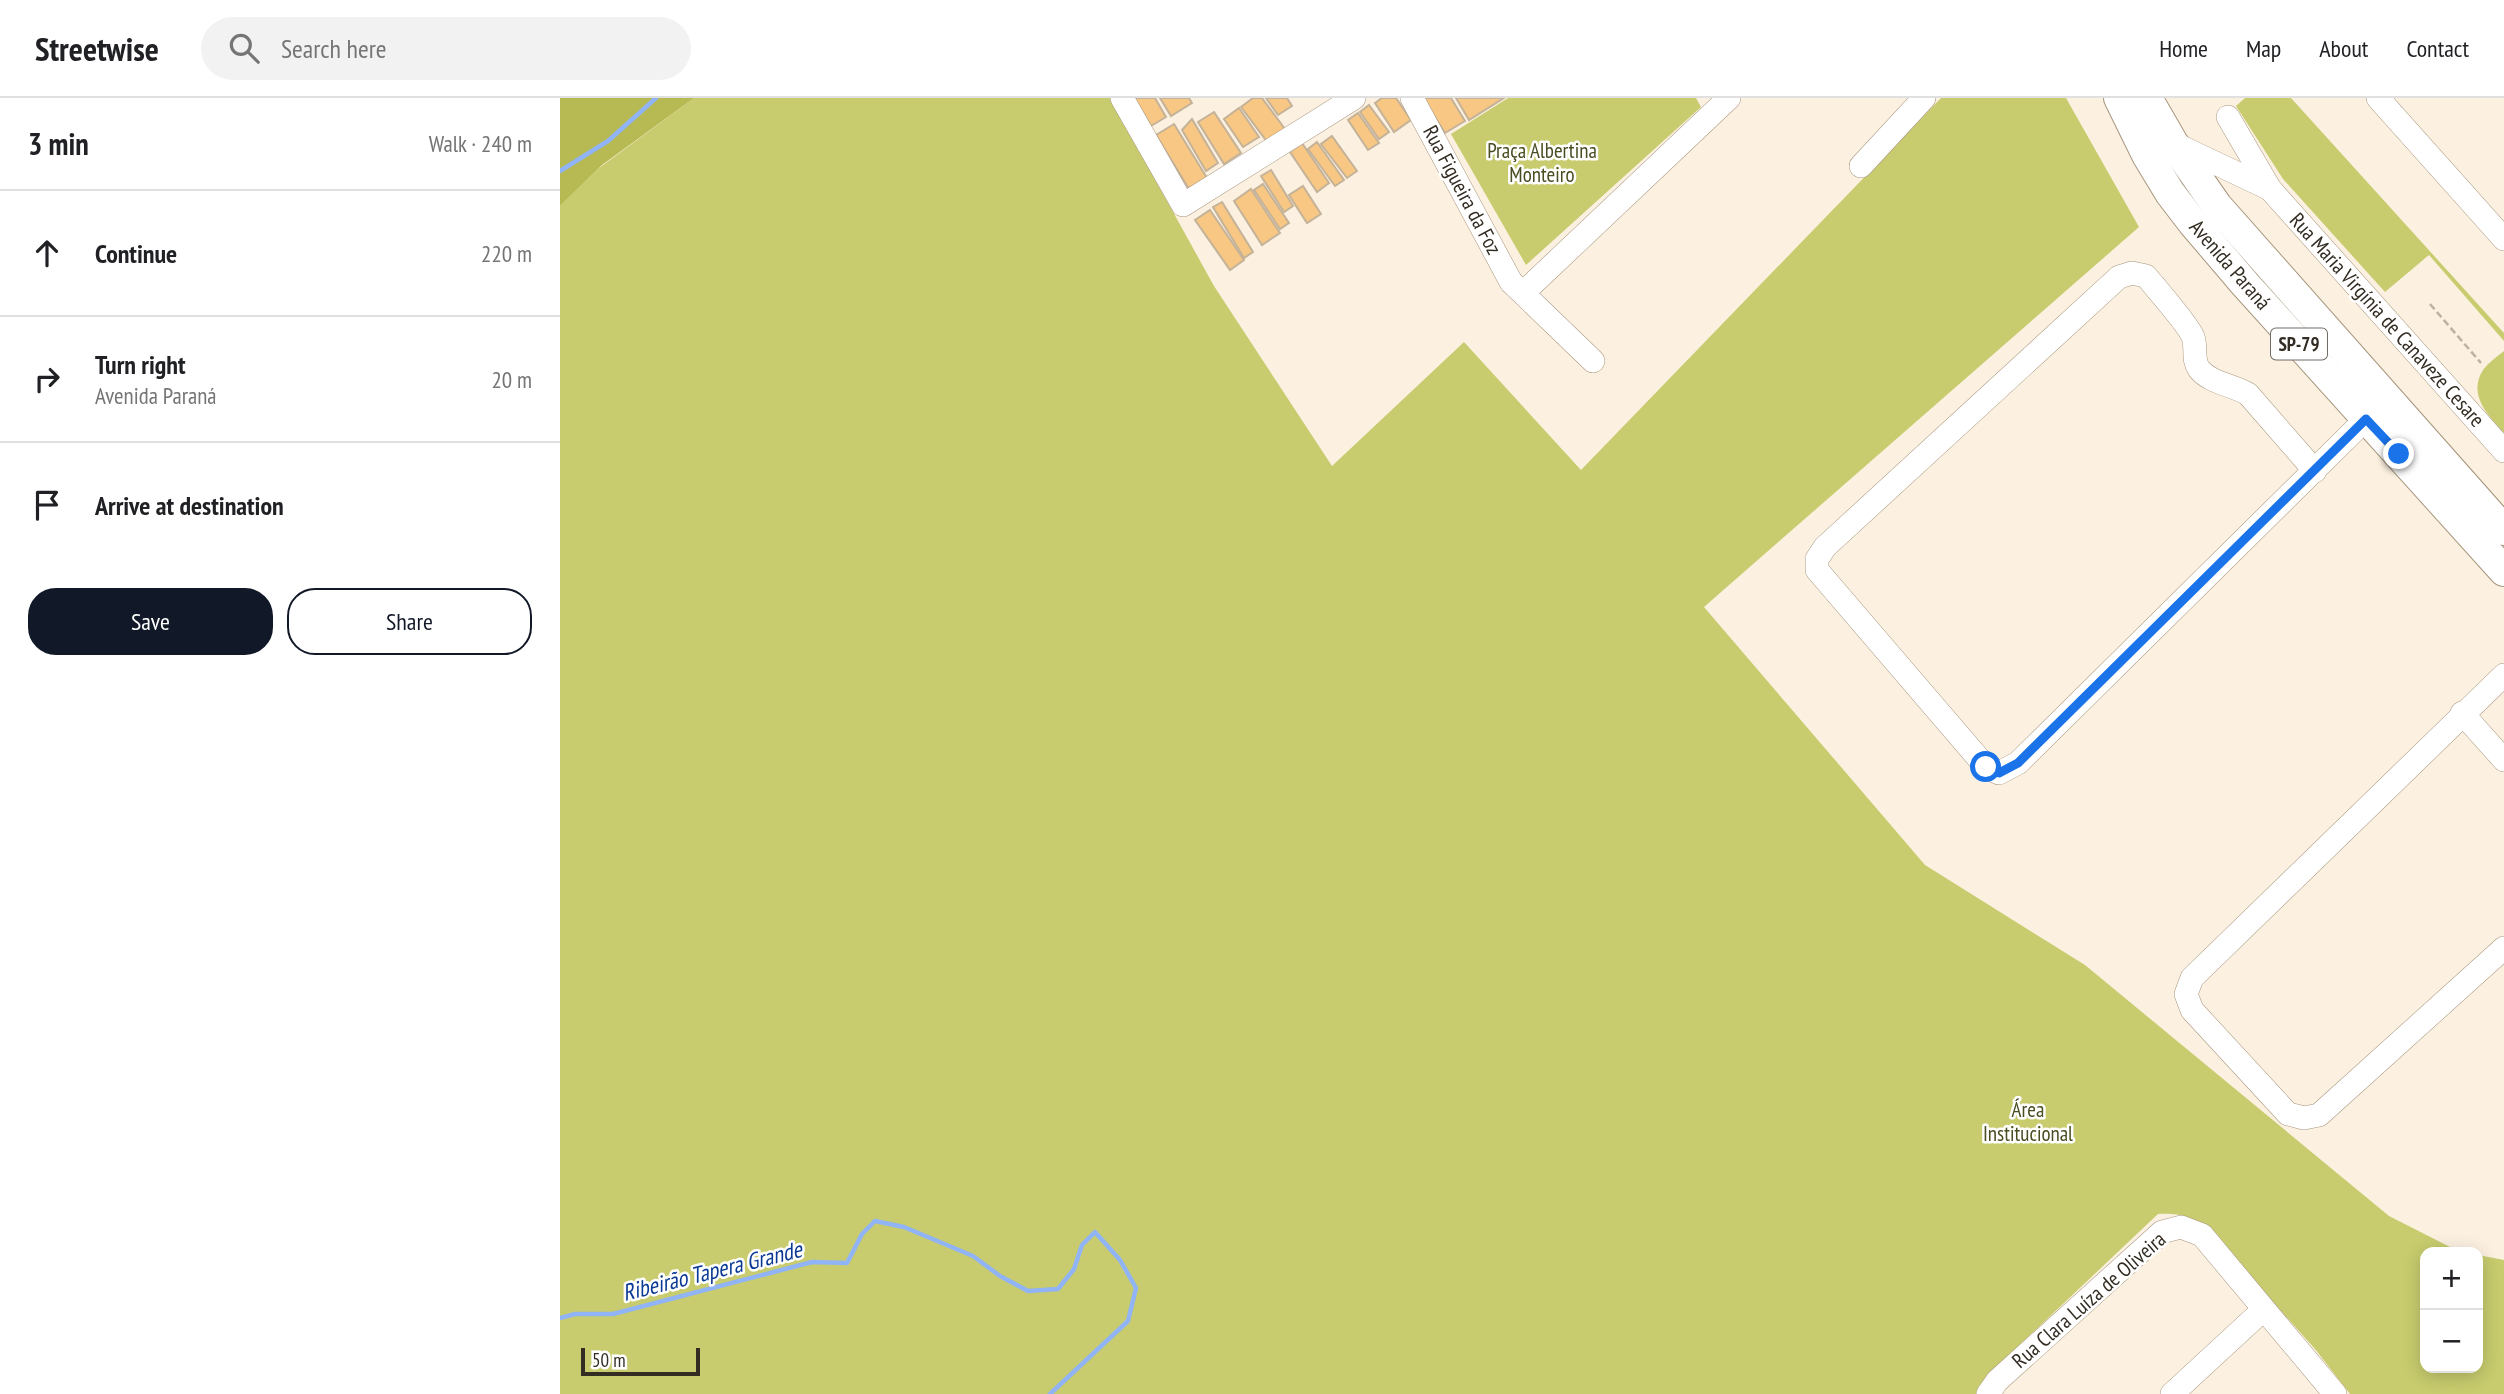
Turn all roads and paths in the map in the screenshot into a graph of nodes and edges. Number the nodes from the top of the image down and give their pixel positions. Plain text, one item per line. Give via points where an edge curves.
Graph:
1 (1122, 98) edge
2 (1354, 98) edge
3 (1412, 98) edge
4 (1729, 98) edge
5 (1924, 98) edge
6 (2119, 98) edge
7 (2147, 98) edge
8 (2378, 98) edge
9 (1707, 106) edge
10 (2228, 117) dead end
11 (2173, 143) junction
12 (1861, 166) dead end
13 (2270, 189) junction
14 (2504, 239) edge
15 (1517, 288) junction
16 (2430, 304) dead end
17 (1593, 361) dead end
18 (2481, 363) dead end
19 (2366, 419) junction
20 (2504, 451) edge
21 (2315, 471) junction
22 (2504, 530) edge
23 (2504, 571) edge
24 (2504, 675) edge
25 (2462, 713) junction
26 (2504, 760) edge
27 (2504, 948) edge
28 (2263, 1310) junction
29 (1988, 1394) edge
30 (2172, 1394) edge
31 (2335, 1394) edge

1 - 2 street via 1183,205
3 - 15 street, Rua Figueira da Foz
4 - 9 street
5 - 12 street
6 - 19 main road, Avenida Paraná / SP-79 via 2170,193
7 - 11 main road, Avenida Paraná / SP-79
8 - 14 street
9 - 15 street
10 - 13 street, Rua Maria Virgínia de Canaveze Cesare
11 - 13 street, Rua Maria Virgínia de Canaveze Cesare
11 - 22 main road, Avenida Paraná / SP-79 via 2226,216
13 - 20 street, Rua Maria Virgínia de Canaveze Cesare
15 - 17 street, Rua Figueira da Foz
16 - 18 path
19 - 21 street
19 - 23 main road, Avenida Paraná / SP-79
21 - 21 street via 2248,394 2199,368 2193,336 2146,276 2132,273 2119,277 1825,547 1817,559 1817,570 1986,767 1999,773 2018,763
24 - 25 street
25 - 26 street
25 - 27 street via 2192,978 2186,994 2192,1010 2288,1114 2304,1118 2319,1115
28 - 29 street, Rua Clara Luíza de Oliveira via 2202,1235 2181,1227 2162,1232
28 - 30 street
28 - 31 street, Rua Clara Luíza de Oliveira

